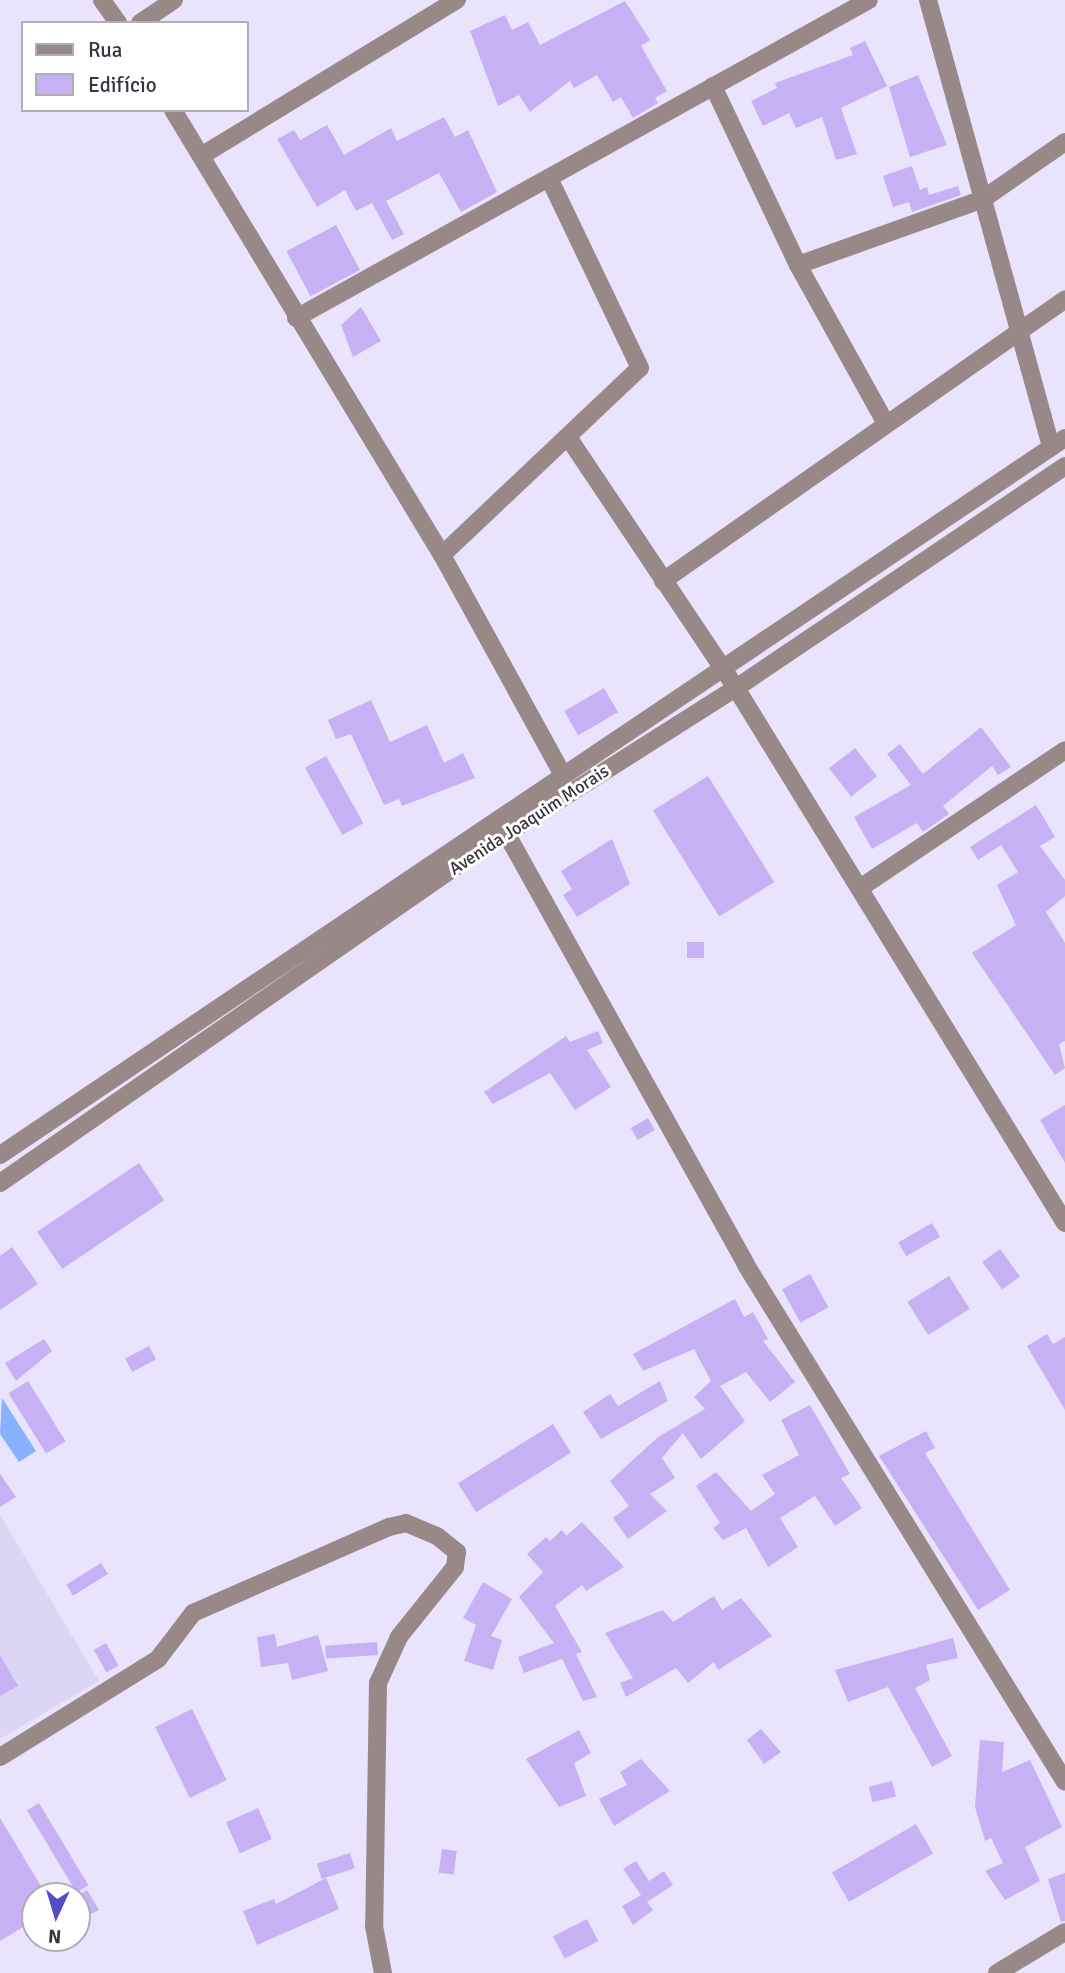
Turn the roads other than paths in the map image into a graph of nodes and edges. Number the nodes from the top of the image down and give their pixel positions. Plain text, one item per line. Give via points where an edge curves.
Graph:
1 (102, 0) edge
2 (174, 0) edge
3 (457, 0) edge
4 (869, 0) edge
5 (928, 0) edge
6 (117, 21) edge
7 (143, 21) edge
8 (713, 86) junction
9 (174, 112) edge
10 (1065, 142) edge
11 (201, 156) junction
12 (549, 178) junction
13 (983, 200) junction
14 (798, 265) junction
15 (1065, 299) edge
16 (296, 318) junction
17 (1020, 330) junction
18 (886, 424) junction
19 (568, 437) junction
20 (1058, 442) edge
21 (1065, 466) edge
22 (442, 555) junction
23 (663, 581) junction
24 (722, 671) junction
25 (736, 688) junction
26 (1065, 750) edge
27 (562, 773) junction
28 (506, 833) junction
29 (860, 888) junction
30 (0, 1155) edge
31 (0, 1183) edge
32 (1065, 1223) edge
33 (0, 1756) edge
34 (1065, 1783) edge
35 (1065, 1932) edge
36 (383, 1973) edge
37 (997, 1973) edge

1 - 6 street
2 - 7 street
3 - 11 street
4 - 8 street
5 - 13 street
8 - 12 street
8 - 14 street
9 - 11 street
10 - 13 street
11 - 16 street
12 - 16 street
12 - 19 street via 642,360
13 - 14 street
13 - 17 street
14 - 18 street
15 - 17 street
16 - 22 street
17 - 18 street
17 - 20 street
18 - 23 street
19 - 22 street
19 - 23 street
20 - 24 street, Avenida Joaquim Morais
21 - 25 street, Avenida Joaquim Morais
22 - 27 street
23 - 24 street
24 - 25 street
24 - 27 street, Avenida Joaquim Morais
25 - 28 street, Avenida Joaquim Morais
25 - 29 street
26 - 29 street
27 - 30 street, Avenida Joaquim Morais
28 - 31 street, Avenida Joaquim Morais
28 - 34 street via 746,1265
29 - 32 street
33 - 36 street via 158,1659 193,1613 389,1527 406,1523 437,1536 457,1552 455,1567 399,1637 378,1683 374,1926
35 - 37 street

